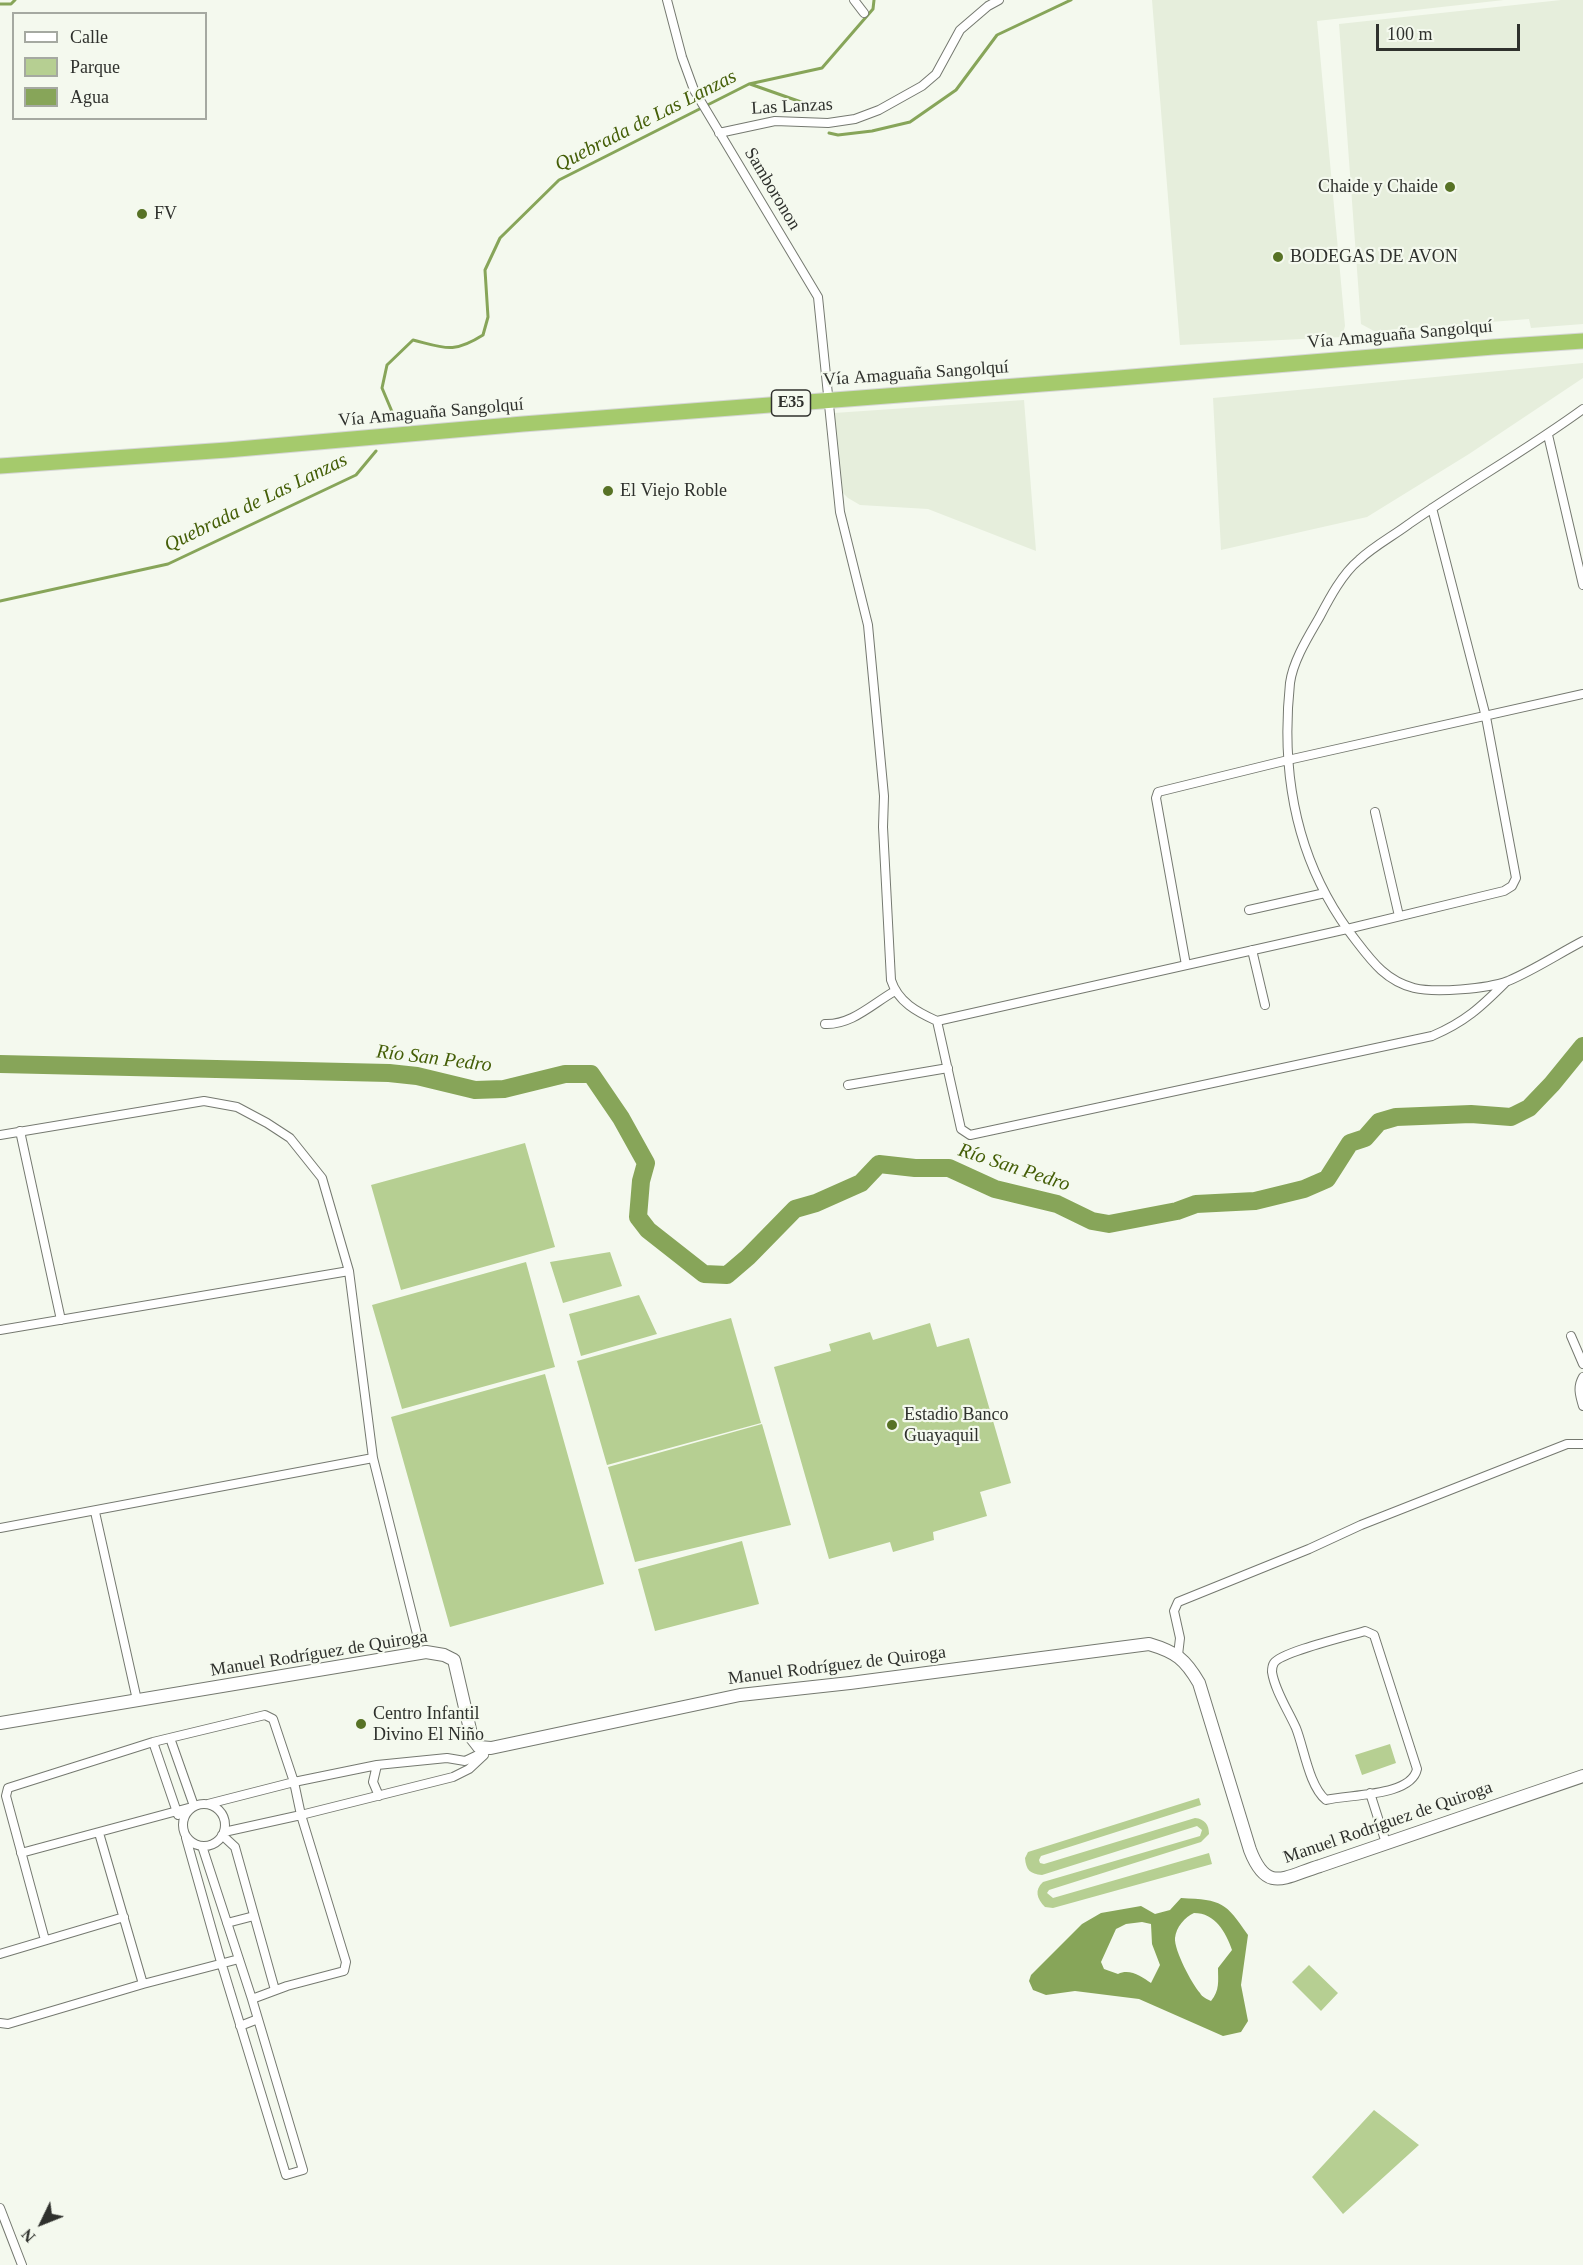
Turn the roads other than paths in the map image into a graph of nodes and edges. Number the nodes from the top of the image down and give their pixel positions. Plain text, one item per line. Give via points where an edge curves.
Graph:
1 (667, 0) edge
2 (854, 0) edge
3 (999, 0) edge
4 (986, 3) edge
5 (864, 13) dead end
6 (717, 130) junction
7 (1583, 341) edge
8 (827, 400) junction
9 (1583, 409) edge
10 (1548, 435) junction
11 (0, 466) edge
12 (1432, 508) junction
13 (1583, 585) edge
14 (1583, 694) edge
15 (1485, 717) junction
16 (1288, 760) junction
17 (1374, 812) dead end
18 (1325, 893) junction
19 (1249, 910) dead end
20 (1399, 916) junction
21 (1347, 929) junction
22 (1583, 941) edge
23 (1252, 951) junction
24 (1186, 966) junction
25 (1506, 982) junction
26 (895, 991) junction
27 (1265, 1005) dead end
28 (937, 1021) junction
29 (825, 1024) dead end
30 (948, 1068) junction
31 (848, 1084) dead end
32 (20, 1131) junction
33 (0, 1135) edge
34 (349, 1271) junction
35 (61, 1320) junction
36 (0, 1330) edge
37 (1571, 1336) dead end
38 (1583, 1364) edge
39 (1583, 1377) edge
40 (1583, 1406) edge
41 (1583, 1444) edge
42 (373, 1458) junction
43 (95, 1512) junction
44 (0, 1528) edge
45 (417, 1634) dead end
46 (1178, 1655) junction
47 (137, 1700) junction
48 (0, 1723) edge
49 (170, 1738) junction
50 (153, 1742) junction
51 (491, 1748) junction
52 (377, 1765) junction
53 (1583, 1776) edge
54 (294, 1782) junction
55 (1370, 1793) junction
56 (379, 1796) junction
57 (208, 1804) junction
58 (193, 1806) junction
59 (176, 1811) junction
60 (301, 1815) junction
61 (182, 1824) junction
62 (99, 1833) junction
63 (223, 1834) junction
64 (186, 1838) junction
65 (1386, 1843) junction
66 (202, 1846) junction
67 (21, 1853) junction
68 (254, 1916) junction
69 (124, 1917) junction
70 (227, 1923) junction
71 (45, 1940) junction
72 (0, 1954) edge
73 (238, 1959) junction
74 (221, 1962) junction
75 (143, 1984) junction
76 (275, 1990) junction
77 (252, 1998) junction
78 (258, 2019) junction
79 (0, 2024) edge
80 (240, 2025) junction
81 (0, 2208) edge
82 (22, 2265) edge

1 - 6 street, Samboronon via 694,90
2 - 5 street
3 - 4 street, Las Lanzas
4 - 6 street, Las Lanzas via 960,30 936,74 879,110 828,123 775,121
6 - 8 street, Samboronon via 818,297
7 - 8 highway, Vía Amaguaña Sangolquí / E35
8 - 11 highway, Vía Amaguaña Sangolquí / E35
8 - 26 street, Samboronon via 840,512 868,625 882,777 890,968
9 - 10 street
10 - 12 street
10 - 13 street
12 - 15 street
12 - 16 street via 1359,560 1319,618 1290,682
14 - 15 street
15 - 16 street
15 - 20 street via 1516,878 1504,891
16 - 18 street via 1299,832
16 - 24 street via 1158,792
17 - 20 street
18 - 19 street
18 - 21 street
20 - 21 street
21 - 23 street
21 - 25 street via 1393,981 1415,988 1456,990
22 - 25 street
23 - 24 street
23 - 27 street
24 - 28 street
25 - 30 street via 1476,1012 1432,1036 970,1135 961,1129
26 - 28 street via 921,1014
26 - 29 street via 853,1019
28 - 30 street
30 - 31 street
32 - 33 street
32 - 34 street via 204,1101 237,1107 290,1138 322,1178
32 - 35 street
34 - 35 street
34 - 42 street
35 - 36 street
37 - 38 street
39 - 40 street
41 - 46 street via 1567,1444 1538,1455 1178,1602 1174,1611 1180,1638
42 - 43 street
42 - 45 street
43 - 44 street
43 - 47 street
46 - 51 street, Manuel Rodríguez de Quiroga via 1149,1644 740,1695
46 - 65 street, Manuel Rodríguez de Quiroga via 1199,1683 1250,1850 1262,1874 1276,1880
47 - 48 street, Manuel Rodríguez de Quiroga
47 - 51 street, Manuel Rodríguez de Quiroga via 436,1653 454,1660 472,1738 479,1747
49 - 50 street
49 - 54 street via 269,1716 275,1722
49 - 58 street
50 - 59 street
50 - 67 street via 8,1788 6,1796
51 - 52 street via 465,1761 447,1758
51 - 56 street via 453,1777
52 - 54 street
52 - 56 street via 373,1782
53 - 65 street, Manuel Rodríguez de Quiroga
54 - 57 street
54 - 60 street
55 - 55 street via 1326,1800 1322,1797 1277,1688 1272,1671 1275,1661 1365,1631 1374,1635 1417,1769 1407,1784
55 - 65 street
56 - 60 street
57 - 58 street
57 - 63 street via 222,1814
58 - 59 street
58 - 61 street
59 - 61 street
59 - 62 street
60 - 63 street
60 - 76 street via 346,1969
61 - 64 street
62 - 67 street
62 - 69 street
63 - 66 street via 214,1844
63 - 68 street via 235,1847
64 - 66 street
64 - 74 street
66 - 70 street
67 - 71 street
68 - 70 street
68 - 76 street
69 - 71 street
69 - 75 street
70 - 73 street
71 - 72 street
73 - 74 street
73 - 77 street
74 - 75 street
74 - 80 street
75 - 79 street
76 - 77 street
77 - 78 street
78 - 80 street
78 - 80 street via 303,2170 286,2175
81 - 82 street

